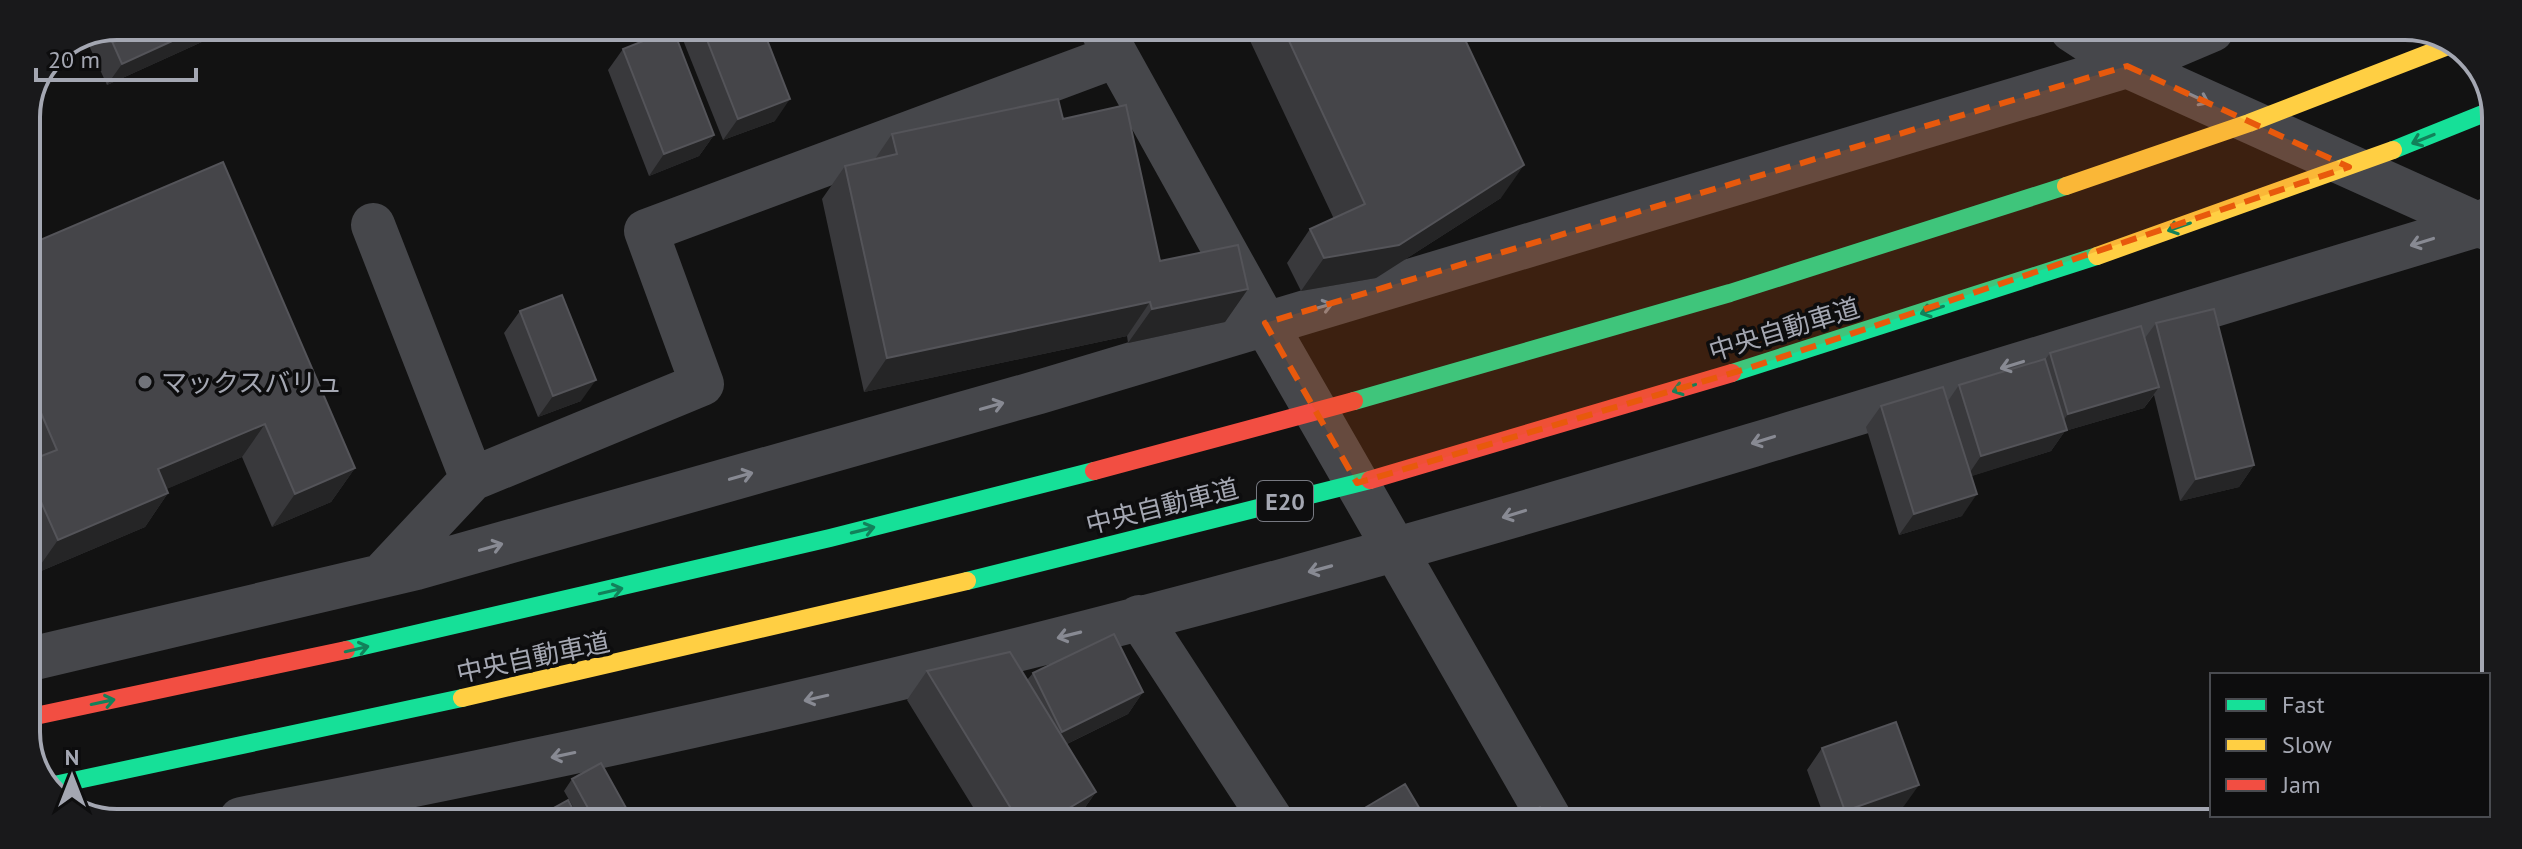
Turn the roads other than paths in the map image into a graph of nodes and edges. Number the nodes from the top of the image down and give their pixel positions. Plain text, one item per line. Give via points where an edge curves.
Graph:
1 (2087, 40) edge
2 (2188, 40) edge
3 (1109, 42) edge
4 (2441, 49) edge
5 (2127, 66) junction
6 (2482, 114) edge
7 (2482, 221) edge
8 (373, 225) dead end
9 (2482, 226) edge
10 (1265, 323) junction
11 (472, 479) junction
12 (1396, 550) junction
13 (399, 571) junction
14 (1139, 617) junction
15 (40, 657) edge
16 (40, 715) edge
17 (60, 784) edge
18 (427, 802) edge
19 (350, 809) edge
20 (1264, 809) edge
21 (1544, 809) edge

1 - 5 street
2 - 5 street
3 - 10 street
3 - 11 street via 646,231 702,384
16 -> 4 highway, 中央自動車道 via 702,570 1388,394 2057,191
5 -> 7 street
10 -> 5 street
6 -> 17 highway, 中央自動車道 / E20 via 2386,154 2057,270 1409,470 699,647
8 - 11 street
9 -> 12 street
10 - 12 street
13 -> 10 street via 1024,397
11 - 13 street
12 -> 14 street
12 - 21 street
13 - 15 street
14 -> 18 street via 664,734
14 - 20 street
18 - 19 street

